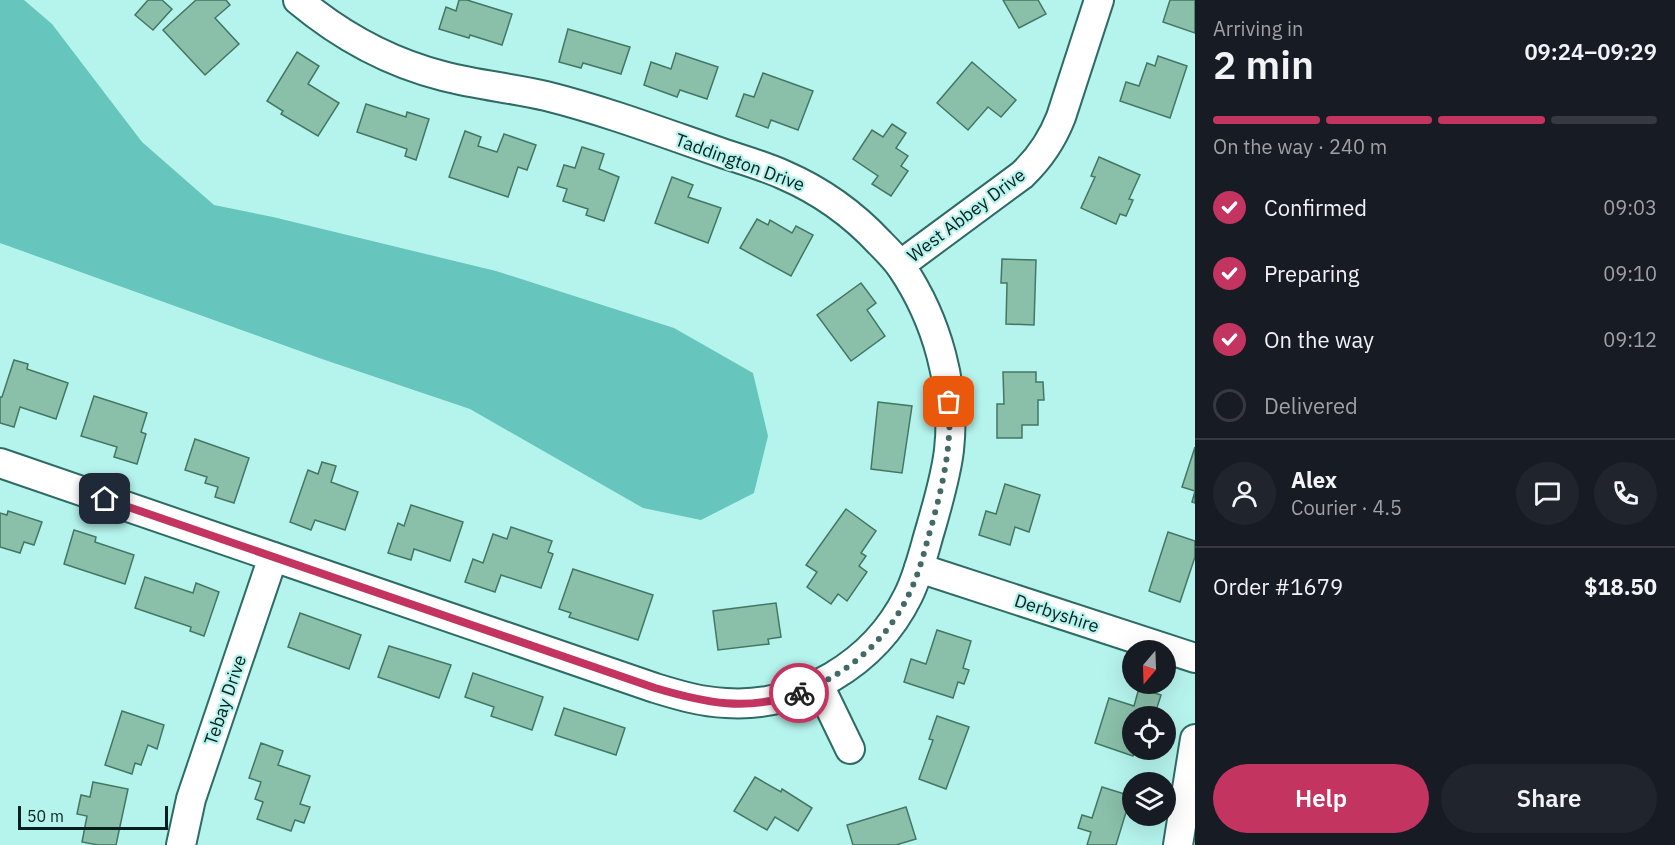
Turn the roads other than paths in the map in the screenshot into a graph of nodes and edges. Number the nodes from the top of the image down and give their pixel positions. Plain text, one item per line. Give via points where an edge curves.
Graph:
1 (298, 0) edge
2 (1099, 0) edge
3 (900, 265) junction
4 (0, 463) edge
5 (273, 557) junction
6 (919, 568) junction
7 (1195, 658) edge
8 (819, 685) junction
9 (1195, 739) edge
10 (850, 749) dead end
11 (181, 845) edge
12 (1178, 845) edge

1 - 3 street, Taddington Drive via 350,38 400,63 594,109 783,174 838,205 866,227
2 - 3 street, West Abbey Drive via 1061,117 1045,149 1022,175
3 - 6 street, Taddington Drive via 933,328 947,383 950,421 949,450 939,499
4 - 5 street, Taddington Drive
5 - 8 street, Taddington Drive via 693,699 756,704
5 - 11 street, Tebay Drive via 191,799
6 - 7 street, Derbyshire
6 - 8 street, Taddington Drive via 905,602 878,641
8 - 10 street
9 - 12 street

